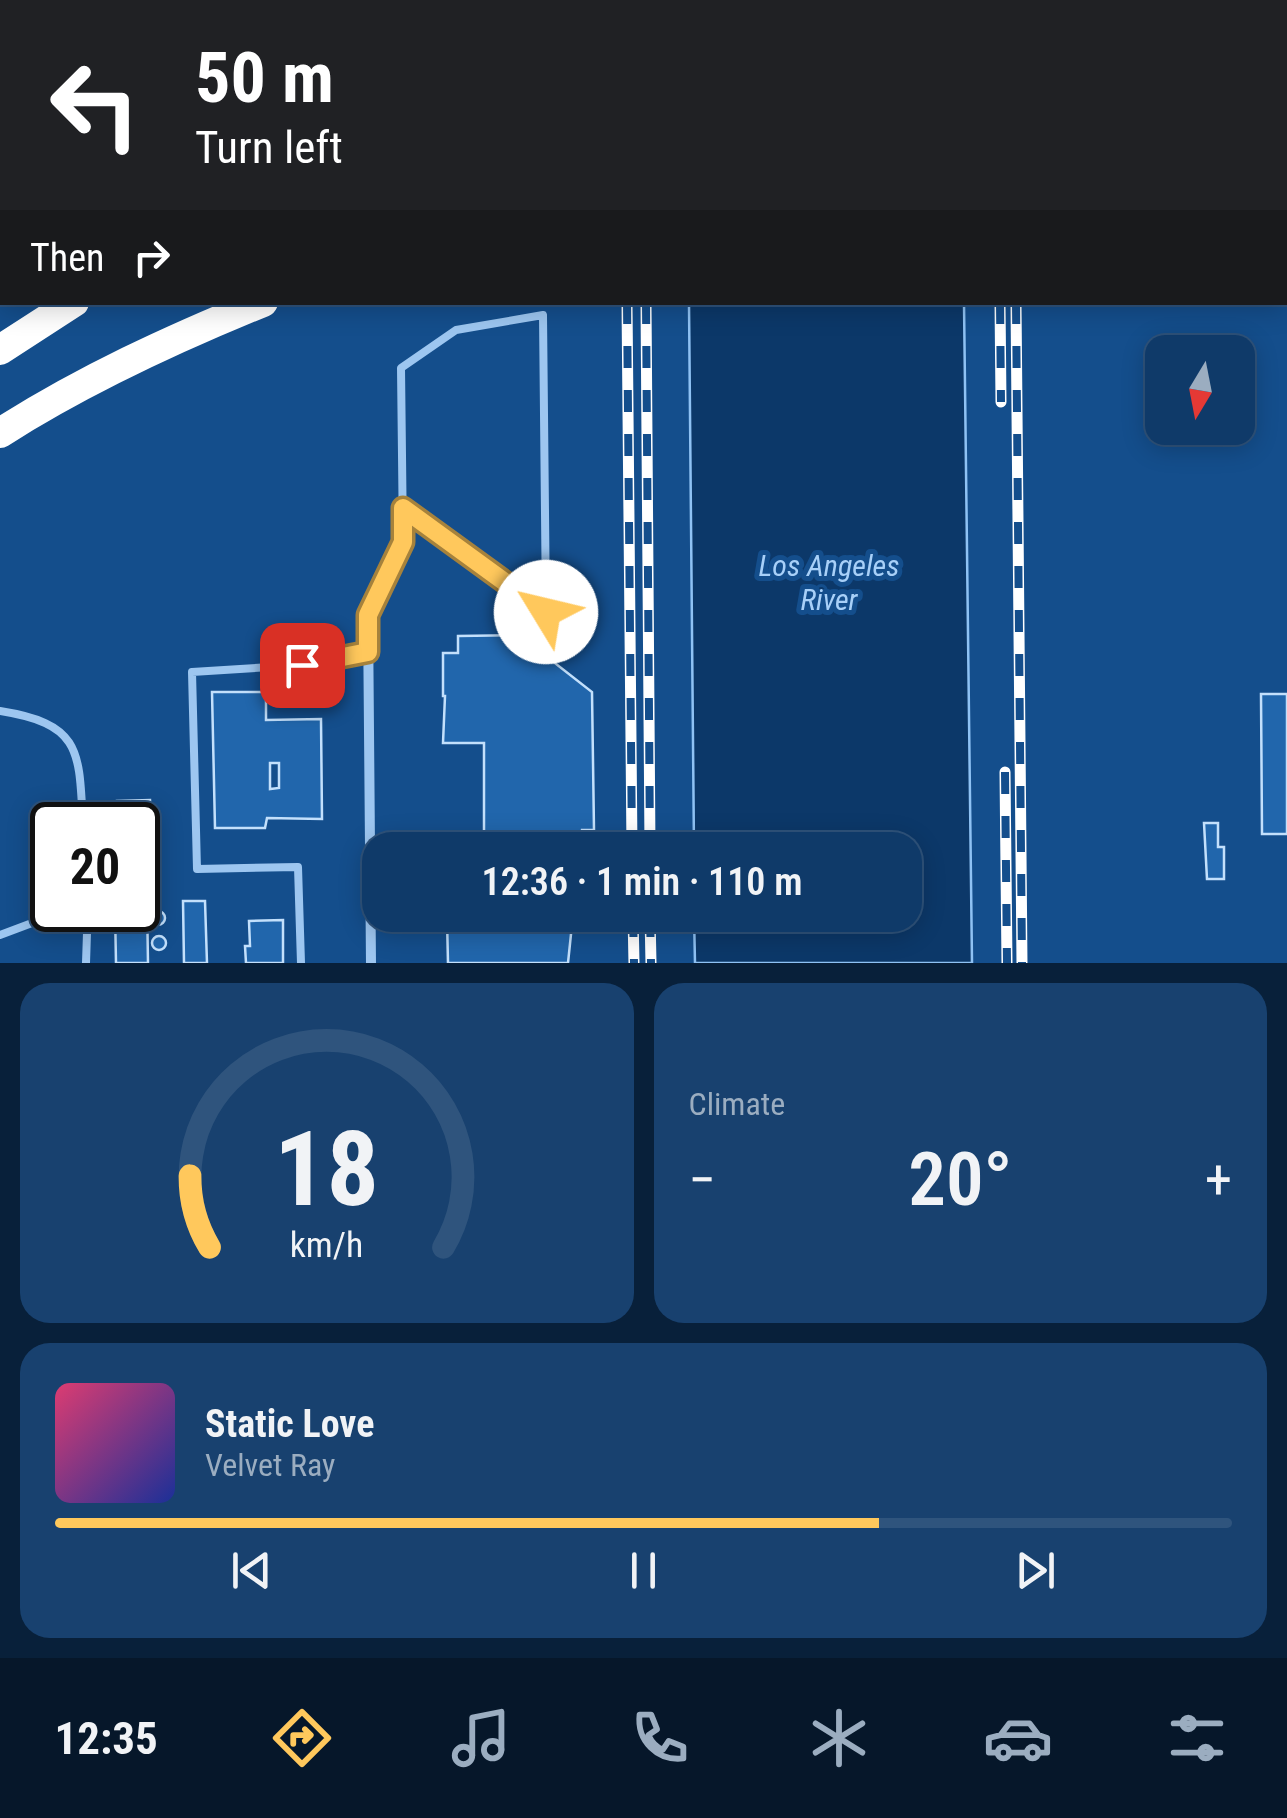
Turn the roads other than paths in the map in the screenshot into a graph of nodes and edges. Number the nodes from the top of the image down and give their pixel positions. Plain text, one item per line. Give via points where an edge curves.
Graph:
1 (69, 305) edge
2 (256, 305) edge
3 (12, 341) edge
4 (0, 433) edge
5 (403, 508) junction
6 (368, 615) joint
7 (368, 652) junction
8 (0, 711) edge
9 (82, 802) edge
10 (30, 924) edge
11 (87, 932) edge
12 (0, 935) edge
13 (86, 963) edge
14 (301, 963) edge
15 (371, 963) edge

1 - 3 highway
2 - 4 highway via 116,367
5 - 5 lane via 401,368 456,330 543,314 546,612
5 - 6 lane via 403,542
6 - 7 street
7 - 14 lane via 302,665 192,672 197,868 298,867
7 - 15 street
8 - 9 lane via 34,717 62,732 72,744
10 - 12 lane
11 - 13 lane

